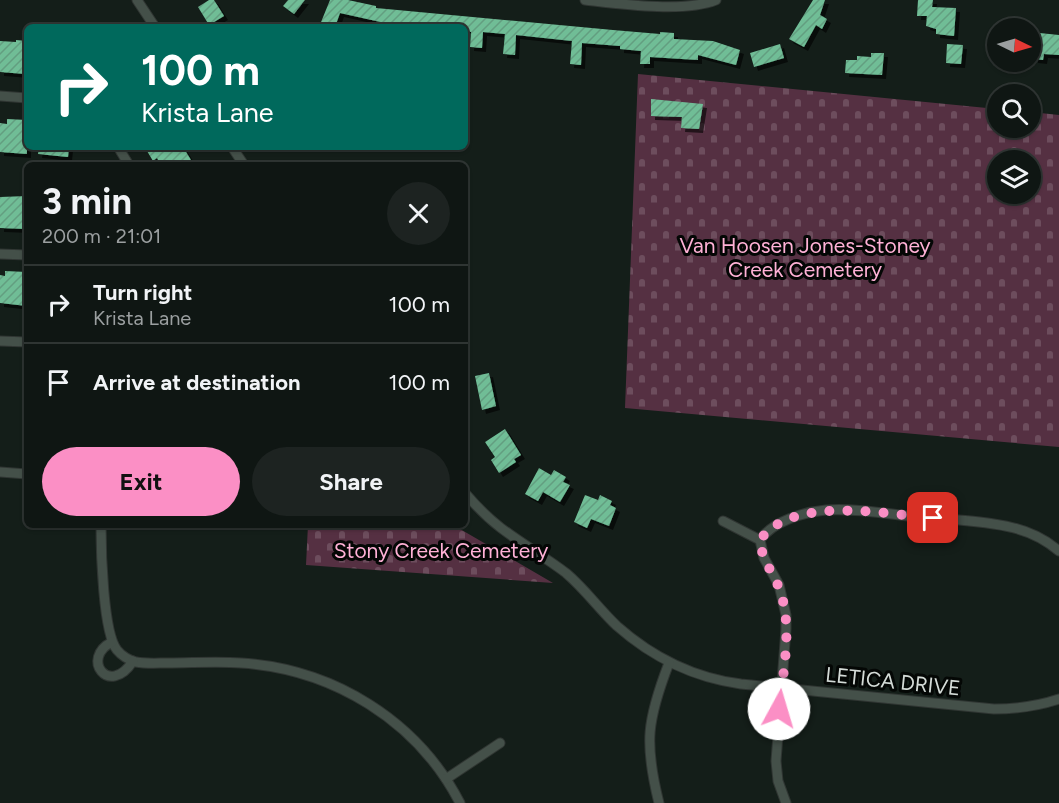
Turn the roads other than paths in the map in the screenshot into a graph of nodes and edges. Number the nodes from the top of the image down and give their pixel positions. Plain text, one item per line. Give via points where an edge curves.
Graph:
1 (137, 0) edge
2 (585, 0) edge
3 (716, 0) edge
4 (153, 24) edge
5 (0, 96) edge
6 (24, 98) edge
7 (0, 254) edge
8 (24, 255) edge
9 (0, 341) edge
10 (24, 342) edge
11 (0, 472) edge
12 (24, 474) edge
13 (468, 496) edge
14 (723, 521) dead end
15 (101, 528) edge
16 (760, 540) junction
17 (1059, 551) edge
18 (112, 642) junction
19 (133, 661) junction
20 (669, 663) junction
21 (782, 688) junction
22 (1059, 699) edge
23 (500, 744) dead end
24 (446, 779) junction
25 (460, 803) edge
26 (659, 803) edge
27 (786, 803) edge

1 - 4 street
2 - 3 street via 654,5 703,5
5 - 6 street
7 - 8 street
9 - 10 street
11 - 12 street
13 - 20 street, LETICA DRIVE via 500,527 577,582 628,635
14 - 16 street
15 - 18 street
16 - 17 street via 771,529 804,514 838,510 995,524 1031,534
16 - 21 street via 764,558 779,585 786,615
18 - 19 street
18 - 19 street via 98,657 104,674 123,674
19 - 24 street via 262,664 329,682 361,698 404,729
20 - 21 street, LETICA DRIVE via 718,680
20 - 26 street via 649,732 651,768
21 - 22 street, LETICA DRIVE via 994,709 1041,705
21 - 27 street via 776,761
23 - 24 street
24 - 25 street

